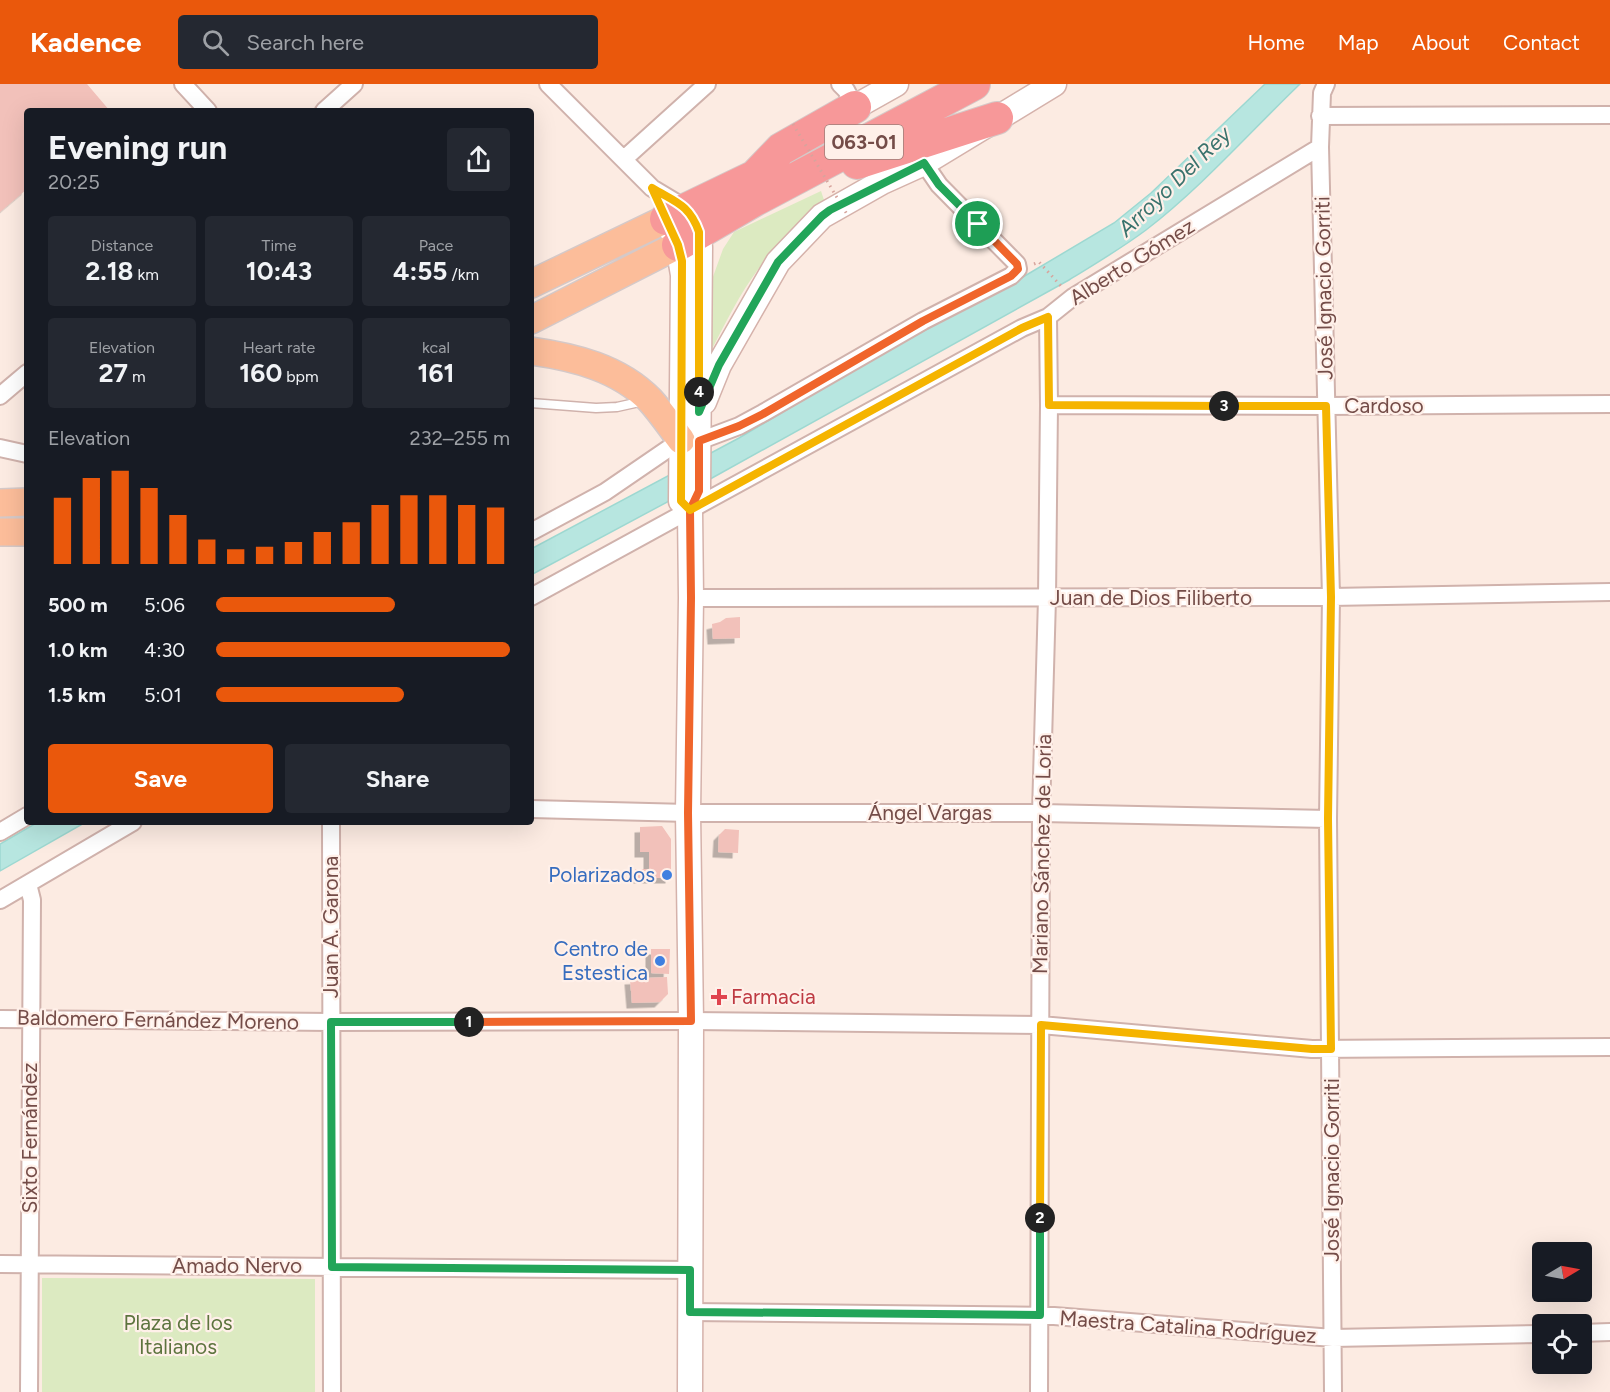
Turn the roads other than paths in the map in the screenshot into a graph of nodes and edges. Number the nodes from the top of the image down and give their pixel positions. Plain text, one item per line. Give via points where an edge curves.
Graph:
1 (183, 84) edge
2 (354, 84) edge
3 (548, 84) edge
4 (707, 84) edge
5 (896, 84) edge
6 (931, 84) edge
7 (974, 84) edge
8 (1053, 84) edge
9 (1326, 84) edge
10 (848, 95) edge
11 (205, 108) edge
12 (327, 108) edge
13 (1610, 115) edge
14 (1320, 116) junction
15 (997, 118) junction
16 (1320, 147) junction
17 (624, 159) junction
18 (924, 163) junction
19 (652, 188) junction
20 (755, 188) junction
21 (682, 226) junction
22 (534, 283) edge
23 (1048, 317) junction
24 (534, 318) edge
25 (534, 352) edge
26 (24, 375) edge
27 (0, 396) edge
28 (649, 399) junction
29 (534, 403) edge
30 (1610, 404) edge
31 (1049, 405) junction
32 (1326, 406) junction
33 (699, 412) junction
34 (0, 448) edge
35 (690, 449) junction
36 (24, 453) edge
37 (690, 501) junction
38 (24, 502) edge
39 (0, 503) edge
40 (534, 530) edge
41 (0, 532) edge
42 (24, 532) edge
43 (1610, 592) edge
44 (534, 595) edge
45 (1331, 597) junction
46 (691, 598) junction
47 (1047, 598) junction
48 (534, 810) edge
49 (688, 813) junction
50 (1041, 813) junction
51 (24, 818) edge
52 (1328, 819) junction
53 (128, 825) edge
54 (331, 825) edge
55 (0, 832) edge
56 (28, 884) junction
57 (0, 900) edge
58 (0, 1019) edge
59 (30, 1019) junction
60 (691, 1021) junction
61 (331, 1022) junction
62 (1041, 1025) junction
63 (1610, 1047) edge
64 (1331, 1049) junction
65 (0, 1264) edge
66 (30, 1264) junction
67 (332, 1267) junction
68 (690, 1270) junction
69 (690, 1312) junction
70 (1040, 1315) junction
71 (1610, 1332) edge
72 (1592, 1333) edge
73 (1532, 1334) edge
74 (1333, 1338) junction
75 (29, 1392) edge
76 (332, 1392) edge
77 (690, 1392) edge
78 (1039, 1392) edge
79 (1333, 1392) edge

1 - 11 street
2 - 12 street
3 - 17 street
4 - 17 street
5 - 10 street
6 - 20 highway, 063-01
7 - 20 highway, 063-01
8 - 15 street
9 - 14 street, José Ignacio Gorriti
10 - 20 highway via 781,149
13 - 14 street
14 - 16 street, José Ignacio Gorriti
15 - 18 street
15 - 20 highway via 878,156
16 - 23 street, Alberto Gómez via 1072,297
16 - 32 street, José Ignacio Gorriti
17 - 19 street
18 - 33 street via 830,210 778,262 719,365
18 - 35 street via 939,185 1018,269 763,414
19 - 21 street
19 - 21 street
20 - 21 highway, 063-01
21 - 22 main road, 063-01
21 - 24 main road, 063-01
21 - 33 street
21 - 35 street
23 - 31 street, Mariano Sánchez de Loria
23 - 37 street, Alberto Gómez
25 - 28 main road via 584,362 618,375
26 - 27 street
28 - 29 lane via 596,408
28 - 35 main road
30 - 32 street, Cardoso
31 - 32 street, Cardoso
31 - 47 street, Mariano Sánchez de Loria
32 - 45 street, José Ignacio Gorriti
33 - 35 street
34 - 36 street
35 - 37 street
35 - 40 street
37 - 44 street, Alberto Gómez
37 - 46 street
38 - 39 main road
41 - 42 main road
43 - 45 street, Juan de Dios Filiberto
45 - 47 street, Juan de Dios Filiberto
45 - 52 street, José Ignacio Gorriti
46 - 47 street, Juan de Dios Filiberto
46 - 49 street
47 - 50 street, Mariano Sánchez de Loria
48 - 49 street, Ángel Vargas
49 - 50 street, Ángel Vargas
49 - 60 street
50 - 52 street, Ángel Vargas
50 - 62 street, Mariano Sánchez de Loria
51 - 55 street
52 - 64 street, José Ignacio Gorriti
53 - 56 street
54 - 61 street, Juan A. Garona
56 - 57 street
56 - 59 street, Sixto Fernández via 32,900
58 - 59 street, Baldomero Fernández Moreno
59 - 61 street, Baldomero Fernández Moreno
59 - 66 street, Sixto Fernández
60 - 61 street, Baldomero Fernández Moreno
60 - 62 street, Baldomero Fernández Moreno
60 - 68 street
61 - 67 street, Juan A. Garona
62 - 64 street, Baldomero Fernández Moreno
62 - 70 street, Mariano Sánchez de Loria
63 - 64 street, Baldomero Fernández Moreno
64 - 74 street, José Ignacio Gorriti
65 - 66 street, Amado Nervo
66 - 67 street, Amado Nervo
66 - 75 street, Sixto Fernández
67 - 68 street, Amado Nervo
67 - 76 street, Juan A. Garona
68 - 69 street
69 - 70 street, Maestra Catalina Rodríguez
69 - 77 street
70 - 74 street, Maestra Catalina Rodríguez
70 - 78 street, Mariano Sánchez de Loria
71 - 72 street
73 - 74 street, Maestra Catalina Rodríguez
74 - 79 street, José Ignacio Gorriti

